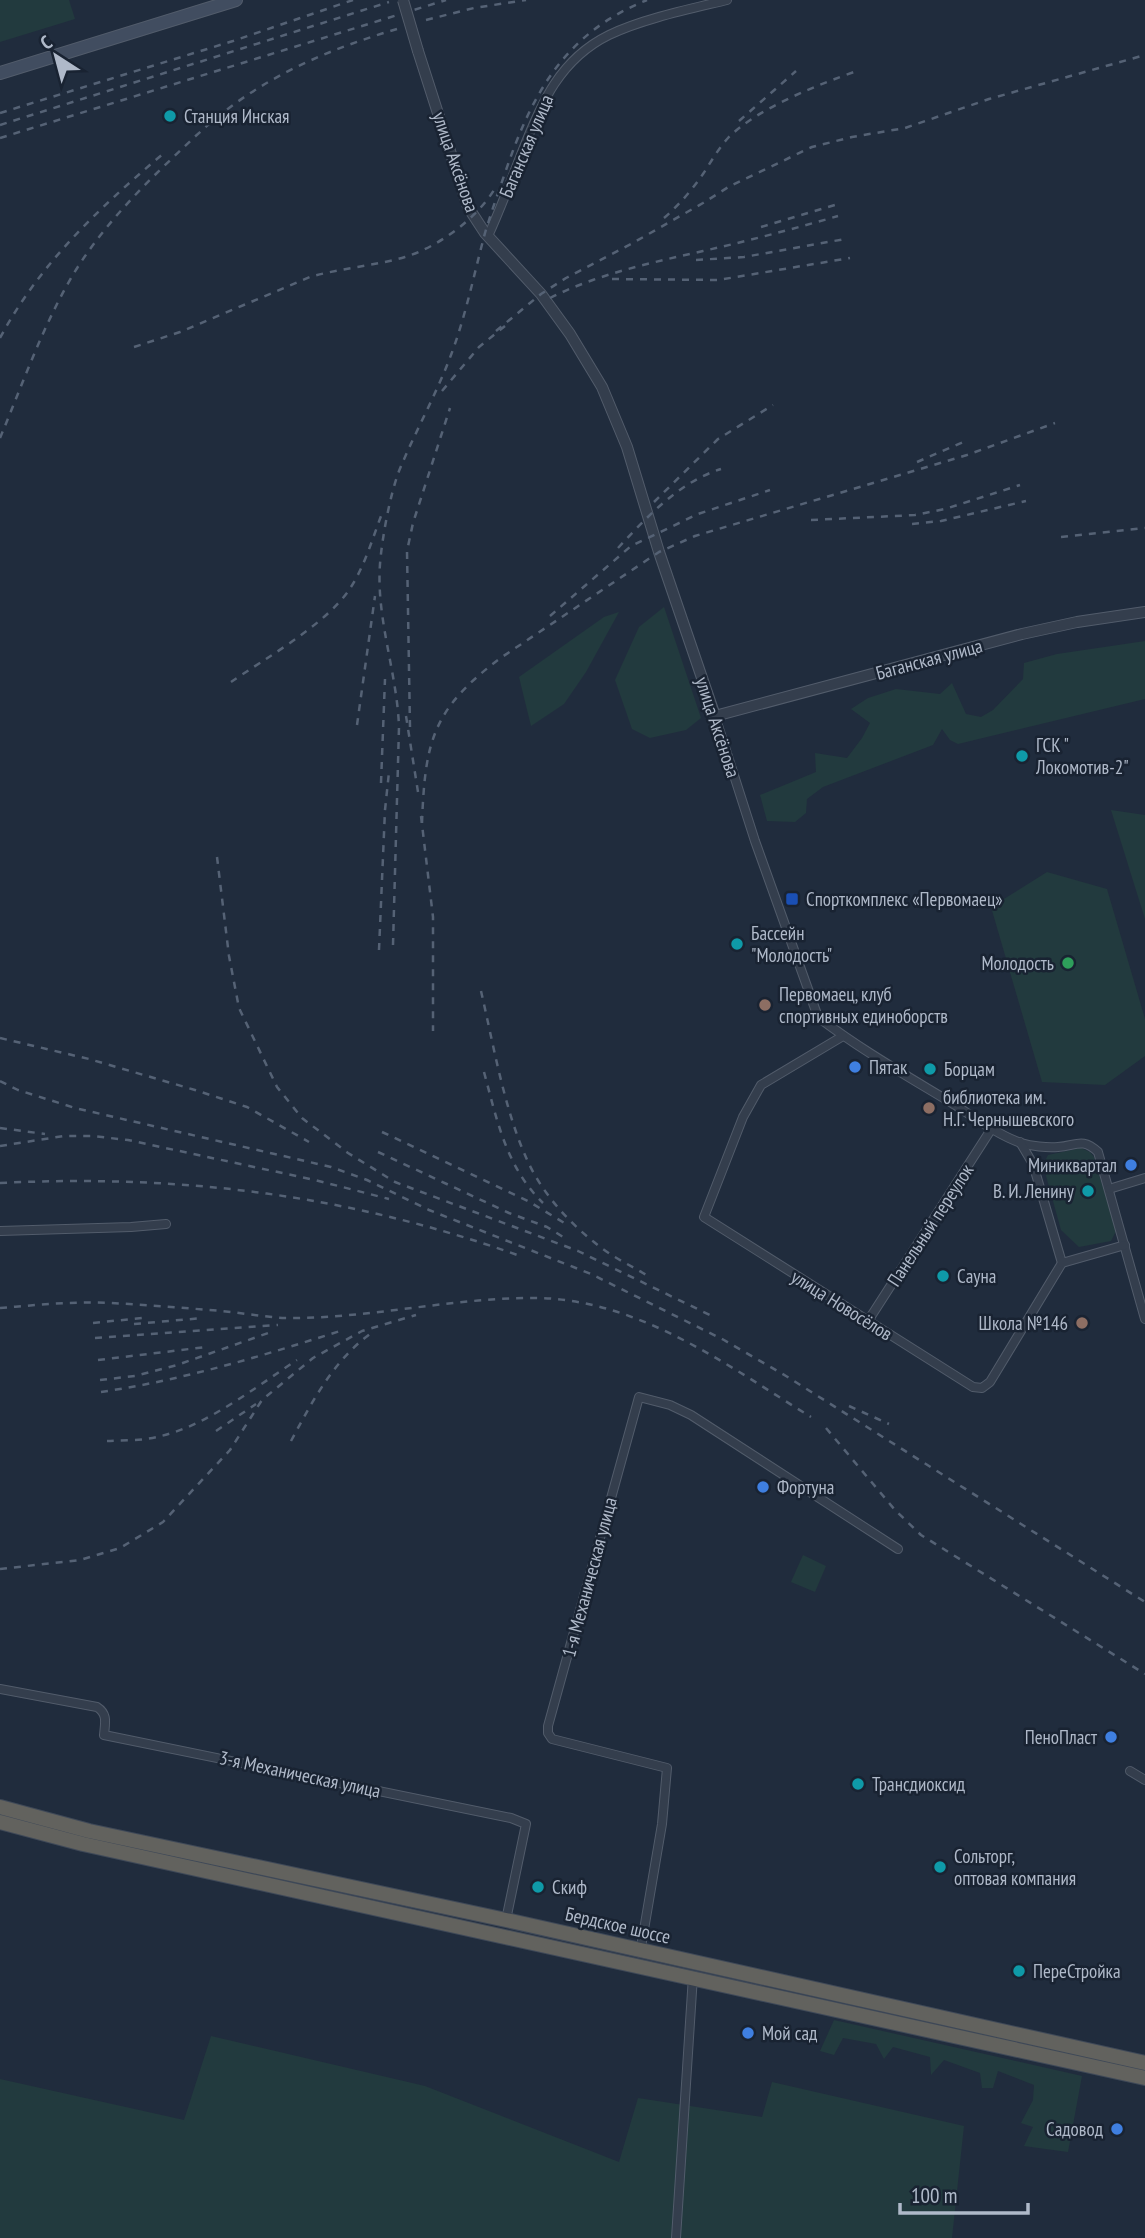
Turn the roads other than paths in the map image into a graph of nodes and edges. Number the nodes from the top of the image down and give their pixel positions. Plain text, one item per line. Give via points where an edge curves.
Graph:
1 (236, 0) edge
2 (403, 0) edge
3 (727, 0) edge
4 (0, 73) edge
5 (488, 236) junction
6 (1145, 612) edge
7 (715, 716) junction
8 (843, 1036) junction
9 (992, 1128) junction
10 (1020, 1142) junction
11 (1145, 1178) edge
12 (1109, 1189) junction
13 (166, 1224) dead end
14 (0, 1231) edge
15 (1125, 1245) junction
16 (1062, 1263) junction
17 (1145, 1319) edge
18 (868, 1321) junction
19 (898, 1549) dead end
20 (0, 1689) edge
21 (1130, 1771) dead end
22 (1145, 1780) edge
23 (0, 1807) edge
24 (0, 1822) edge
25 (506, 1920) junction
26 (640, 1950) junction
27 (695, 1962) junction
28 (636, 1966) junction
29 (693, 1979) junction
30 (1145, 2063) edge
31 (1145, 2078) edge
32 (676, 2238) edge

1 - 4 main road
2 - 5 street, улица Аксёнова, bridge via 468,207
3 - 5 street, Баганская улица via 624,29 569,63 536,115
5 - 7 street, улица Аксёнова via 541,294 602,387 627,447
6 - 7 street, Баганская улица via 1022,634
7 - 8 street, улица Аксёнова via 818,1017
8 - 9 street, улица Аксёнова
8 - 18 street, улица Новосёлов via 761,1085 743,1117 704,1217
9 - 10 street, улица Аксёнова
9 - 18 street, Панельный переулок
10 - 12 street, улица Аксёнова via 1060,1147 1080,1142 1093,1147
10 - 16 street via 1033,1164
11 - 12 street
12 - 15 street, улица Аксёнова
13 - 14 street
15 - 16 street
15 - 17 street, улица Аксёнова
16 - 18 street, улица Новосёлов via 990,1382 982,1388 973,1387
19 - 26 street, 1-я Механическая улица via 691,1415 639,1397 548,1733 552,1739 667,1768
20 - 25 street, 3-я Механическая улица via 97,1707 106,1717 104,1735 498,1815 526,1825
21 - 22 street
23 - 25 highway, Бердское шоссе
24 - 28 highway, Бердское шоссе
25 - 26 highway, Бердское шоссе
26 - 27 highway, Бердское шоссе
26 - 28 street, 1-я Механическая улица
27 - 29 street
27 - 30 highway, Бердское шоссе
28 - 29 highway, Бердское шоссе
29 - 31 highway, Бердское шоссе
29 - 32 street

